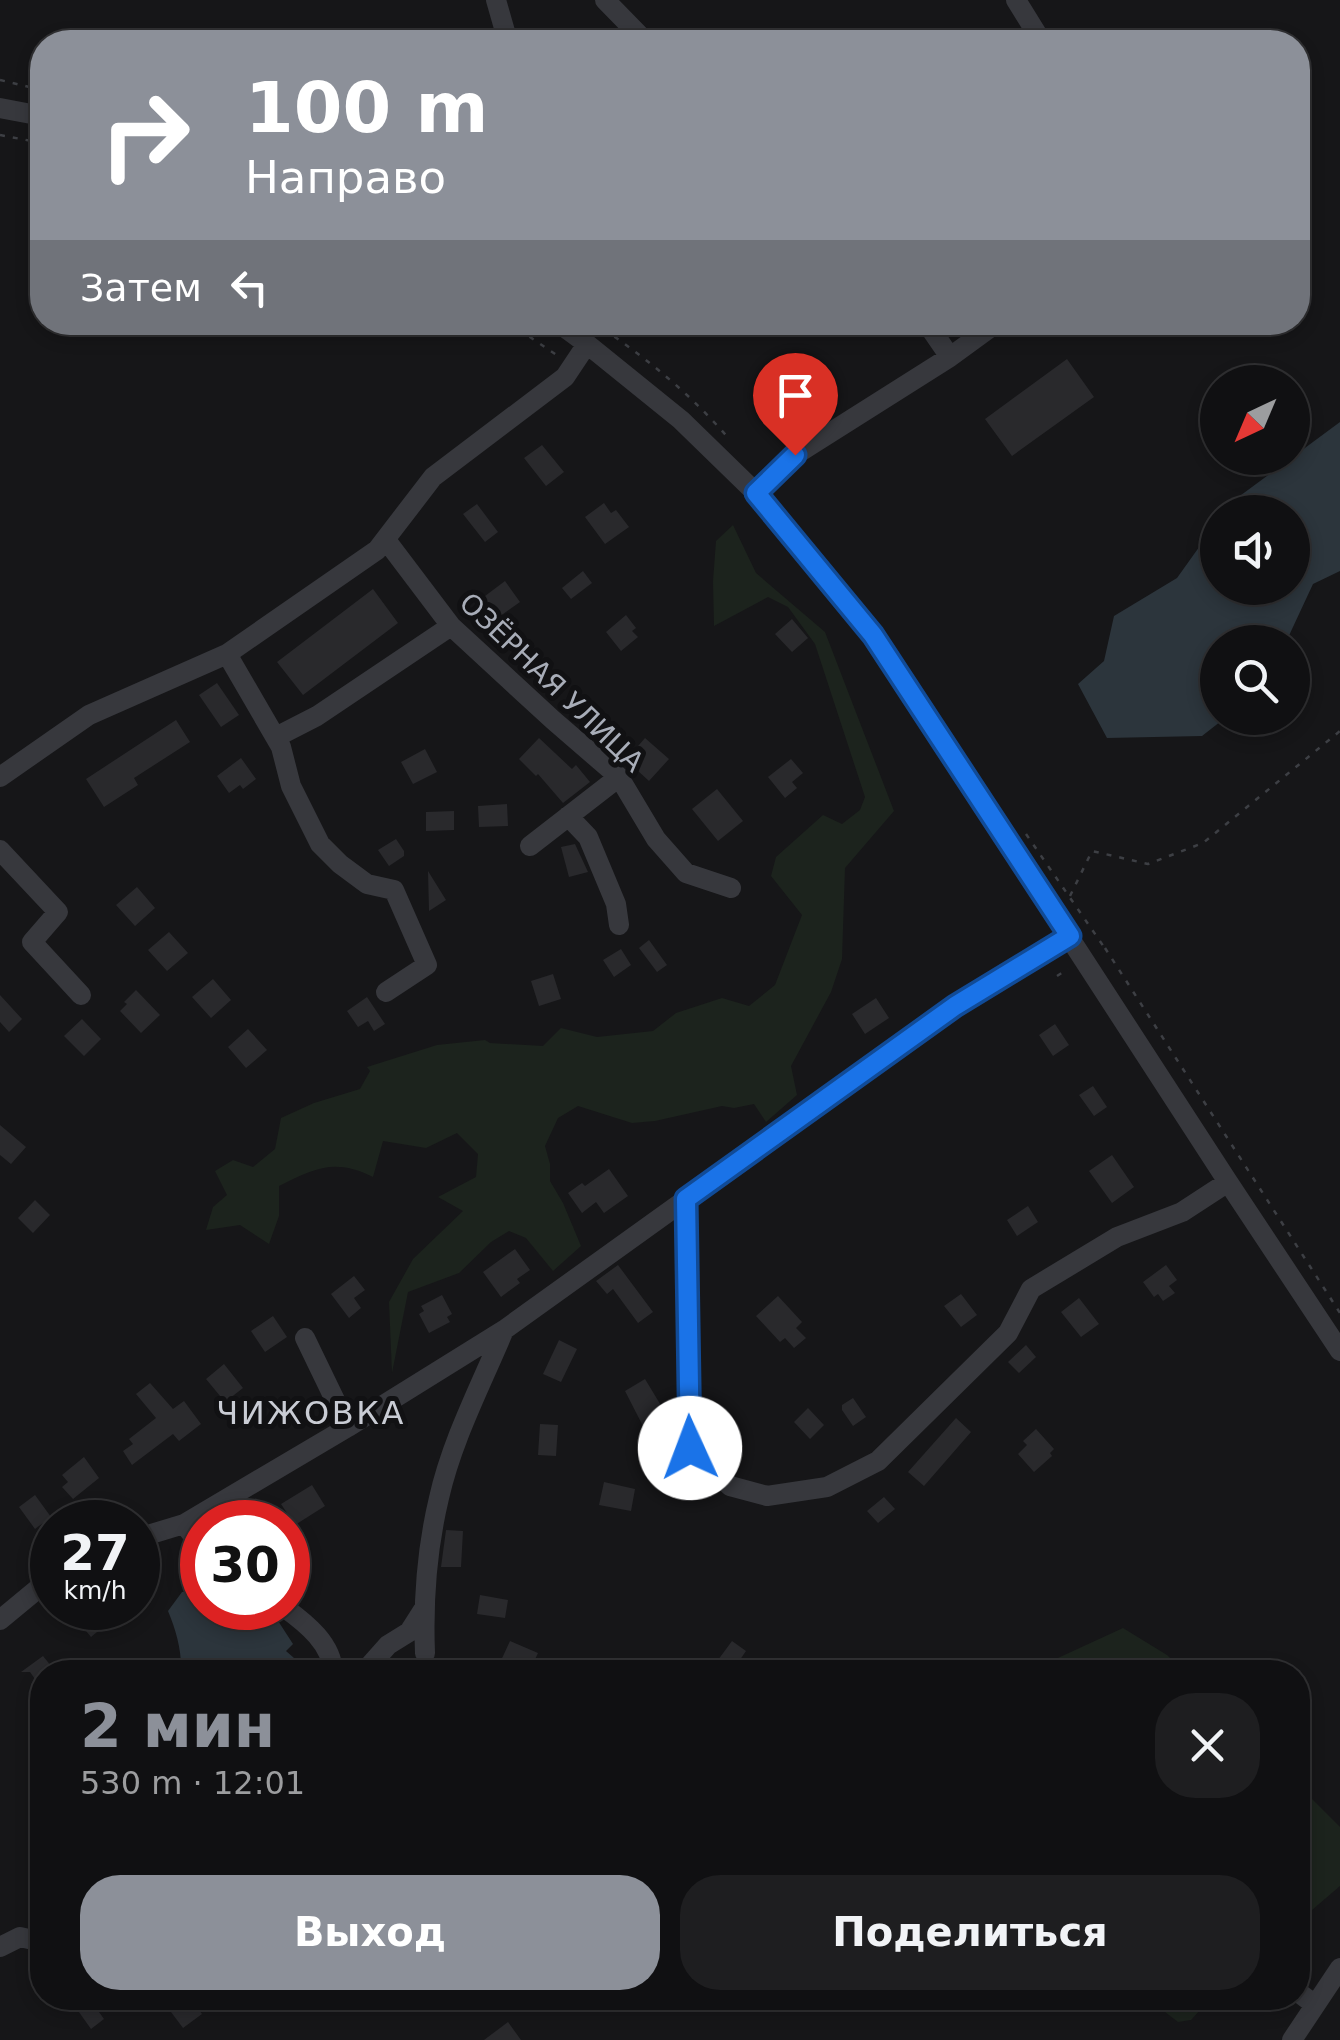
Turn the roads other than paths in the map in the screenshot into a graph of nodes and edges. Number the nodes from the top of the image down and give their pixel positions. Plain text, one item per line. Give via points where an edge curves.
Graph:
1 (496, 0) edge
2 (604, 0) edge
3 (1016, 0) edge
4 (505, 30) edge
5 (634, 30) edge
6 (1035, 30) edge
7 (0, 108) edge
8 (30, 114) edge
9 (575, 335) edge
10 (935, 335) edge
11 (980, 335) edge
12 (588, 344) junction
13 (950, 357) junction
14 (756, 493) junction
15 (386, 540) junction
16 (451, 626) junction
17 (227, 654) junction
18 (276, 737) junction
19 (0, 777) edge
20 (619, 777) junction
21 (568, 816) junction
22 (530, 846) dead end
23 (0, 850) edge
24 (731, 888) dead end
25 (619, 925) dead end
26 (1070, 936) junction
27 (386, 992) dead end
28 (81, 995) dead end
29 (1228, 1182) junction
30 (686, 1199) junction
31 (504, 1330) junction
32 (305, 1338) dead end
33 (1340, 1351) edge
34 (348, 1427) junction
35 (225, 1500) edge
36 (30, 1595) edge
37 (423, 1610) junction
38 (0, 1620) edge
39 (310, 1626) edge
40 (424, 1653) dead end
41 (332, 1660) edge
42 (375, 1660) edge
43 (30, 1939) edge
44 (0, 1946) edge
45 (1340, 1968) edge
46 (1310, 1995) edge
47 (1302, 2010) edge
48 (1292, 2040) edge

1 - 4 street
2 - 5 street
3 - 6 street
7 - 8 street
9 - 12 street
10 - 13 street
11 - 13 street
12 - 14 street
12 - 15 street via 565,377 433,477
13 - 14 street via 795,455
14 - 26 street via 873,635
15 - 16 street, ОЗЁРНАЯ УЛИЦА
15 - 17 street
16 - 18 street
16 - 20 street, ОЗЁРНАЯ УЛИЦА
17 - 18 street
17 - 19 street via 89,715
18 - 27 street via 320,844 368,884 394,890 427,965
20 - 21 street
20 - 24 street, ОЗЁРНАЯ УЛИЦА via 656,839 686,873
21 - 22 street
21 - 25 street via 588,837
23 - 28 street via 58,912 32,942
26 - 29 street
26 - 30 street via 955,1006
29 - 30 street via 1031,1290 1008,1333 878,1461 827,1487 767,1496 730,1486 690,1448
29 - 33 street
30 - 31 street
31 - 34 street
31 - 37 street via 452,1452
32 - 34 street
34 - 35 street
36 - 38 street
37 - 40 street
37 - 42 street via 409,1632
39 - 41 street
43 - 44 street
45 - 46 street
47 - 48 street

